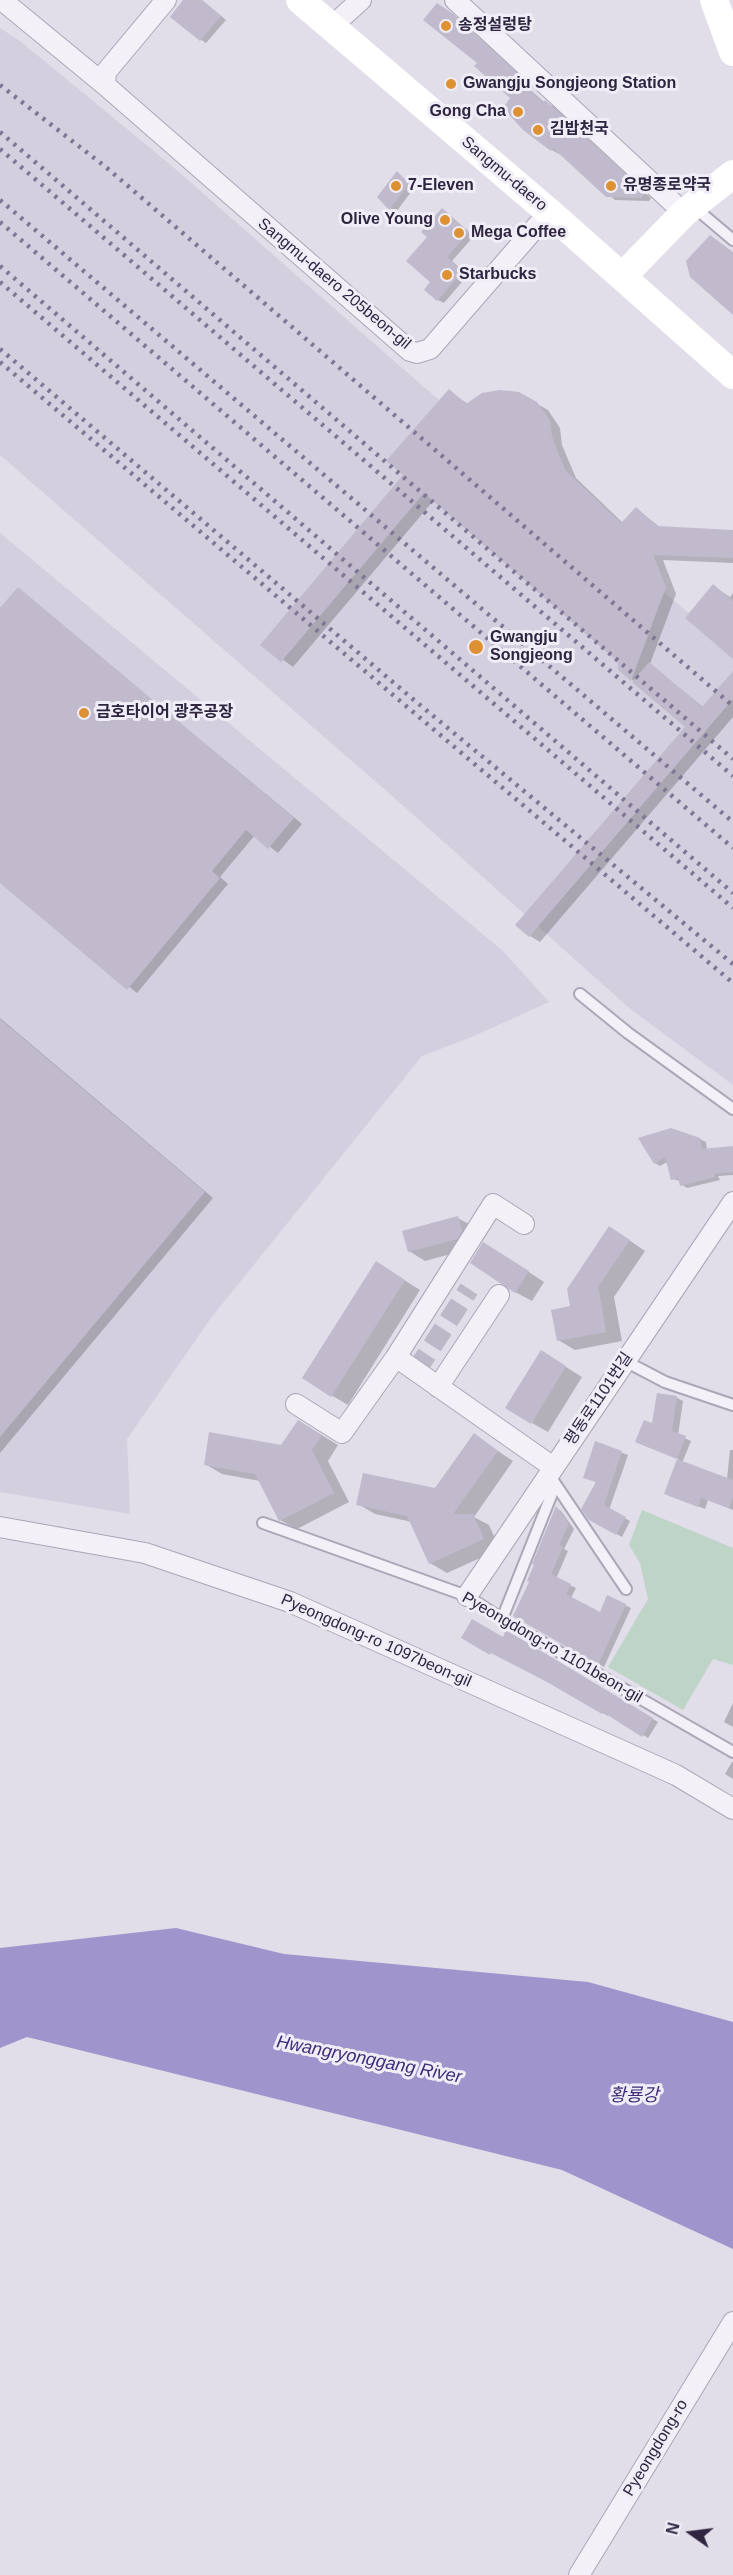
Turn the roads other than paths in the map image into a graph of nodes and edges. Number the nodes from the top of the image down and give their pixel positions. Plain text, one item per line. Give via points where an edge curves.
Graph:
1 (166, 0) edge
2 (300, 0) edge
3 (361, 0) edge
4 (455, 0) edge
5 (714, 0) edge
6 (3, 1) edge
7 (331, 27) junction
8 (733, 52) edge
9 (105, 85) junction
10 (733, 174) edge
11 (688, 209) junction
12 (549, 212) junction
13 (733, 240) edge
14 (622, 277) junction
15 (733, 375) edge
16 (580, 994) dead end
17 (733, 1109) edge
18 (733, 1202) edge
19 (524, 1224) dead end
20 (499, 1295) dead end
21 (396, 1357) junction
22 (625, 1361) junction
23 (438, 1387) junction
24 (296, 1404) dead end
25 (733, 1405) edge
26 (553, 1474) junction
27 (263, 1523) dead end
28 (0, 1527) edge
29 (626, 1589) dead end
30 (467, 1596) junction
31 (502, 1619) junction
32 (733, 1752) edge
33 (733, 1809) edge
34 (733, 2322) edge
35 (579, 2575) edge

1 - 9 street via 106,72
2 - 7 main road, Sangmu-daero
3 - 7 street
4 - 11 street
5 - 8 main road
6 - 9 street, Sangmu-daero 205beon-gil
7 - 12 main road, Sangmu-daero
9 - 12 street, Sangmu-daero 205beon-gil via 410,351 430,349
10 - 11 main road
11 - 13 lane
11 - 14 main road
12 - 14 main road, Sangmu-daero
14 - 15 main road, Sangmu-daero
16 - 17 lane
18 - 22 street, 평동로1101번길
19 - 21 street via 493,1204
20 - 23 street
21 - 23 street
21 - 24 street via 342,1433
22 - 25 lane via 665,1382
22 - 26 street, 평동로1101번길
23 - 26 street
26 - 29 lane
26 - 30 street, 평동로1101번길
26 - 31 lane
27 - 30 lane, Pyeongdong-ro 1101beon-gil
28 - 33 street, Pyeongdong-ro 1097beon-gil via 145,1553 290,1602 676,1775
30 - 31 lane, Pyeongdong-ro 1101beon-gil
31 - 32 lane, Pyeongdong-ro 1101beon-gil
34 - 35 street, Pyeongdong-ro

